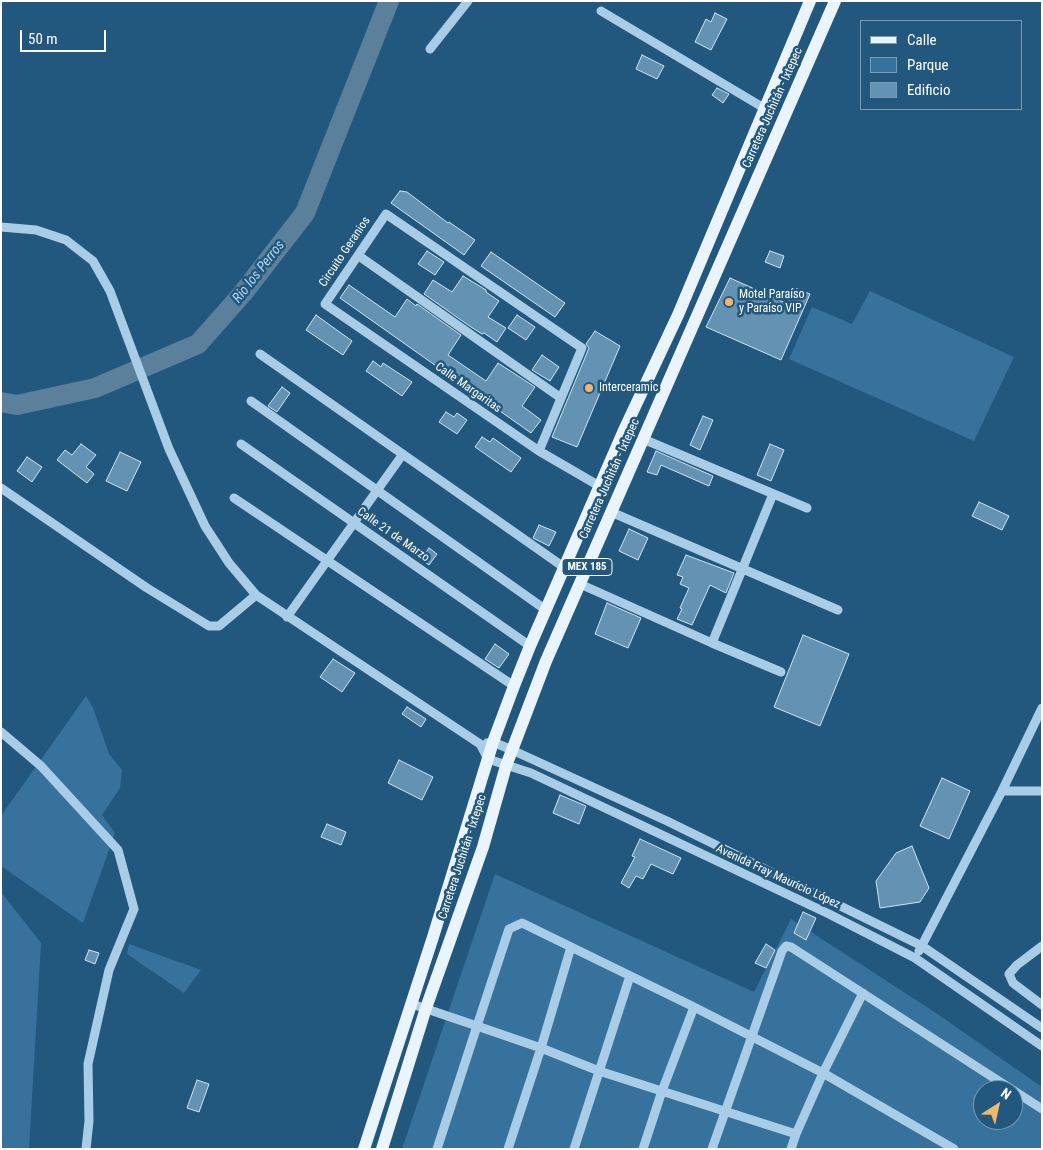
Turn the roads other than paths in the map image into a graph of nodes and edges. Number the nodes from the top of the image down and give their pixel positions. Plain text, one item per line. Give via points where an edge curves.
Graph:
1 (468, 1) edge
2 (810, 1) edge
3 (835, 1) edge
4 (601, 12) dead end
5 (430, 49) dead end
6 (764, 108) junction
7 (716, 223) junction
8 (1, 227) edge
9 (734, 231) junction
10 (359, 256) junction
11 (325, 304) joint
12 (260, 354) dead end
13 (561, 398) junction
14 (251, 401) dead end
15 (643, 439) junction
16 (241, 444) dead end
17 (539, 452) junction
18 (404, 454) junction
19 (601, 487) junction
20 (1, 488) edge
21 (378, 489) junction
22 (773, 494) junction
23 (234, 498) dead end
24 (807, 508) dead end
25 (611, 512) junction
26 (354, 524) junction
27 (328, 560) junction
28 (565, 568) junction
29 (742, 568) junction
30 (580, 584) junction
31 (256, 594) junction
32 (546, 610) junction
33 (838, 610) dead end
34 (288, 617) junction
35 (712, 643) junction
36 (530, 646) junction
37 (781, 672) dead end
38 (514, 686) junction
39 (1042, 708) edge
40 (1038, 725) edge
41 (1, 732) edge
42 (493, 742) junction
43 (480, 744) junction
44 (512, 750) junction
45 (488, 759) junction
46 (506, 766) junction
47 (1002, 790) junction
48 (1042, 791) edge
49 (922, 946) junction
50 (1042, 946) edge
51 (571, 947) junction
52 (915, 958) junction
53 (630, 976) junction
54 (863, 993) junction
55 (412, 1004) junction
56 (1042, 1005) edge
57 (694, 1007) junction
58 (426, 1008) junction
59 (477, 1026) junction
60 (1042, 1028) edge
61 (753, 1036) junction
62 (1042, 1046) edge
63 (541, 1048) junction
64 (600, 1071) junction
65 (823, 1074) junction
66 (662, 1091) junction
67 (1042, 1109) edge
68 (724, 1111) junction
69 (796, 1134) junction
70 (952, 1148) edge
71 (86, 1149) edge
72 (364, 1149) edge
73 (382, 1149) edge
74 (436, 1149) edge
75 (508, 1149) edge
76 (574, 1149) edge
77 (642, 1149) edge
78 (712, 1149) edge
79 (790, 1149) edge

1 - 5 street
2 - 6 main road, Carretera Juchitán - Ixtepec / MEX 185
3 - 9 main road, Carretera Juchitán - Ixtepec / MEX 185
4 - 6 street
6 - 7 main road, Carretera Juchitán - Ixtepec / MEX 185
7 - 9 main road
7 - 19 main road, Carretera Juchitán - Ixtepec / MEX 185
8 - 31 street via 36,230 66,240 93,261 110,291 169,448 205,526
9 - 15 main road, Carretera Juchitán - Ixtepec / MEX 185
10 - 11 street, Circuito Geranios
10 - 13 street
10 - 13 street, Circuito Geranios via 386,214 582,348
11 - 17 street, Calle Margaritas
12 - 18 street
13 - 17 street
14 - 21 street
15 - 22 street
15 - 25 main road, Carretera Juchitán - Ixtepec / MEX 185
16 - 26 street, Calle 21 de Marzo
17 - 19 street, Calle Margaritas
18 - 21 street
18 - 28 street
19 - 28 main road, Carretera Juchitán - Ixtepec / MEX 185
20 - 31 street via 147,588 209,626 219,626
21 - 26 street
21 - 32 street
22 - 24 street
22 - 29 street
23 - 27 street
25 - 29 street
25 - 30 main road, Carretera Juchitán - Ixtepec / MEX 185
26 - 27 street
26 - 36 street, Calle 21 de Marzo
27 - 34 street
27 - 38 street
28 - 32 main road, Carretera Juchitán - Ixtepec / MEX 185
29 - 33 street
29 - 35 street
30 - 35 street
30 - 44 main road, Carretera Juchitán - Ixtepec / MEX 185
31 - 34 street
32 - 36 main road, Carretera Juchitán - Ixtepec / MEX 185
34 - 43 street
35 - 37 street
36 - 38 main road, Carretera Juchitán - Ixtepec / MEX 185
38 - 42 main road, Carretera Juchitán - Ixtepec / MEX 185
39 - 40 street
40 - 47 street
41 - 71 street via 41,766 118,850 134,909 109,970 88,1064
42 - 43 street
42 - 44 street, Avenida Fray Mauricio López
42 - 45 main road, Carretera Juchitán - Ixtepec / MEX 185
43 - 45 street
44 - 46 main road, Carretera Juchitán - Ixtepec / MEX 185
44 - 49 street, Avenida Fray Mauricio López
45 - 46 street, Avenida Fray Mauricio López
45 - 55 main road, Carretera Juchitán - Ixtepec / MEX 185
46 - 52 street, Avenida Fray Mauricio López via 531,773
46 - 58 main road, Carretera Juchitán - Ixtepec / MEX 185 via 483,847
47 - 48 street
47 - 49 street
49 - 52 street
49 - 60 street, Avenida Fray Mauricio López
50 - 56 street via 1009,974 1012,983
51 - 53 street
51 - 59 street via 522,923 508,929
51 - 63 street
52 - 62 street, Avenida Fray Mauricio López
53 - 57 street
53 - 64 street
54 - 61 street via 786,946
54 - 65 street
54 - 67 street
55 - 58 street
55 - 72 main road, Carretera Juchitán - Ixtepec / MEX 185
57 - 61 street
57 - 66 street
58 - 59 street
58 - 73 main road, Carretera Juchitán - Ixtepec / MEX 185
59 - 63 street
59 - 74 street
61 - 65 street
61 - 68 street
63 - 64 street
63 - 75 street
64 - 66 street
64 - 76 street
65 - 69 street
65 - 70 street
66 - 68 street
66 - 77 street
68 - 69 street
68 - 78 street
69 - 79 street

